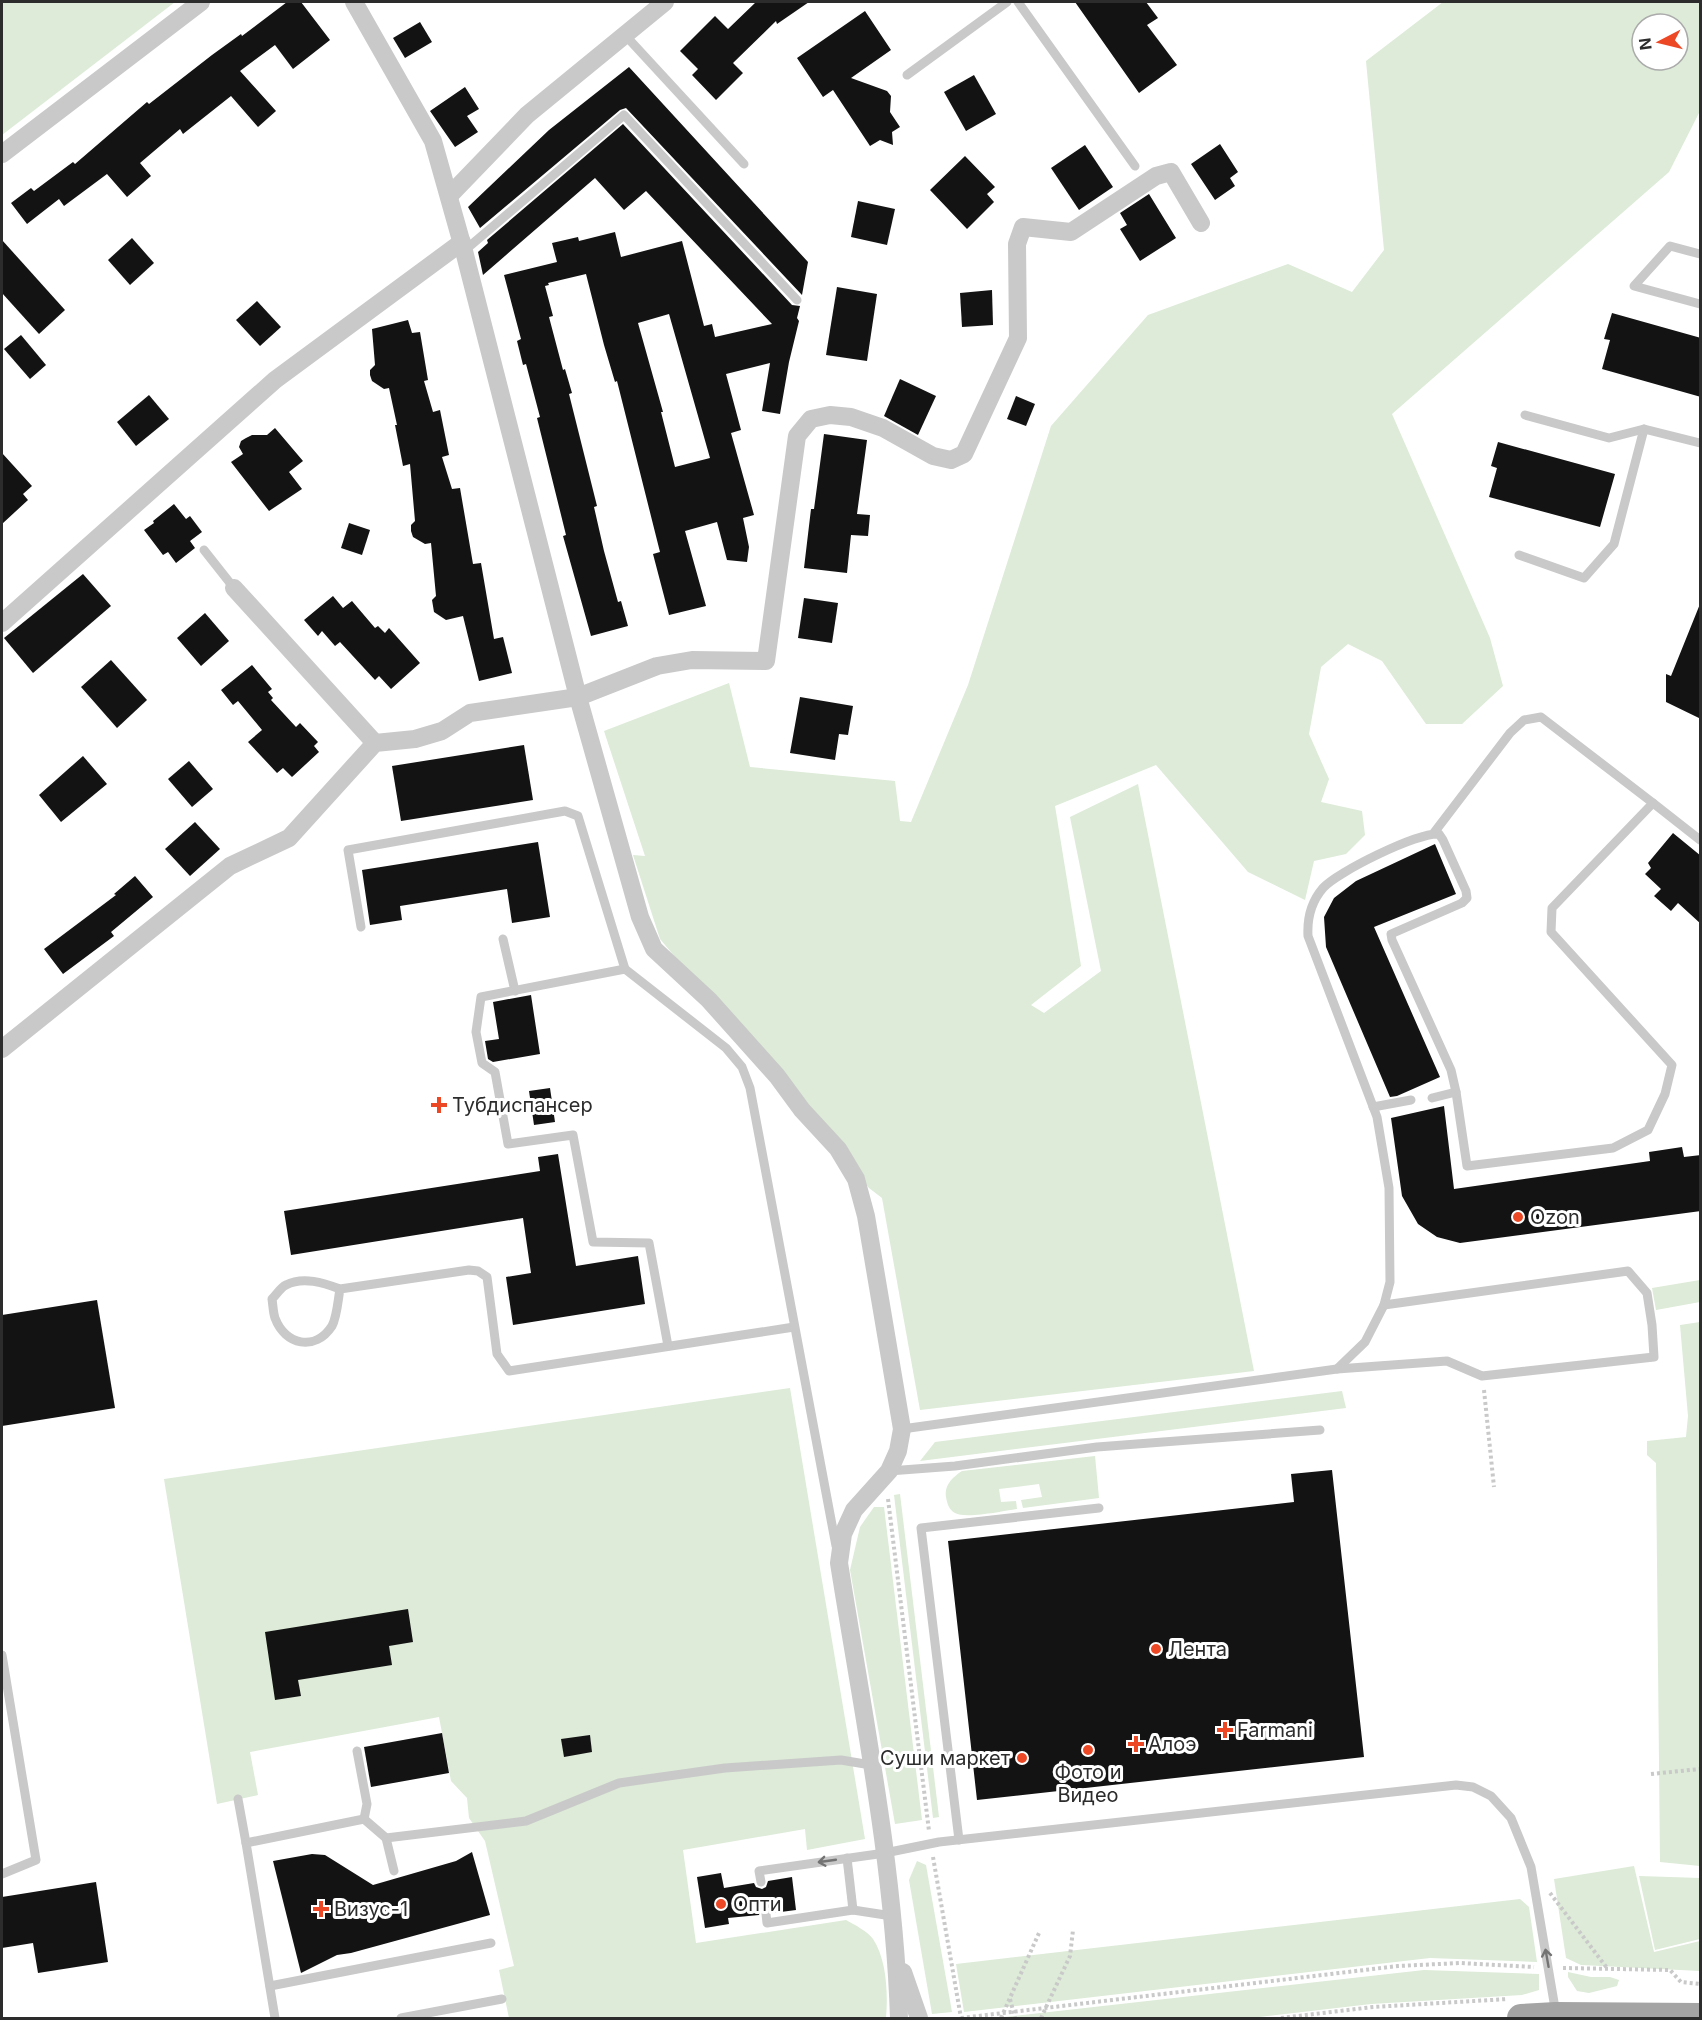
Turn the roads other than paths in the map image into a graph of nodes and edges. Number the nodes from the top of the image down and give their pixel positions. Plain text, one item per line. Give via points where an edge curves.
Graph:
1 (201, 2) edge
2 (354, 2) edge
3 (665, 2) edge
4 (1007, 2) edge
5 (1018, 2) edge
6 (625, 35) junction
7 (907, 75) dead end
8 (2, 154) edge
9 (744, 164) dead end
10 (1135, 166) dead end
11 (449, 196) junction
12 (1201, 223) dead end
13 (463, 247) junction
14 (1701, 254) edge
15 (797, 300) dead end
16 (1701, 304) edge
17 (1525, 415) dead end
18 (1644, 429) junction
19 (1701, 442) edge
20 (204, 550) dead end
21 (1519, 555) dead end
22 (234, 588) joint
23 (2, 623) edge
24 (578, 697) junction
25 (375, 743) junction
26 (1653, 803) junction
27 (1433, 834) junction
28 (1701, 840) edge
29 (361, 927) dead end
30 (503, 939) dead end
31 (625, 969) junction
32 (515, 991) junction
33 (2, 1049) edge
34 (1456, 1092) junction
35 (1432, 1098) dead end
36 (1411, 1100) dead end
37 (1373, 1107) junction
38 (340, 1289) junction
39 (1384, 1305) junction
40 (794, 1327) junction
41 (668, 1346) junction
42 (1337, 1369) junction
43 (902, 1429) junction
44 (1320, 1430) dead end
45 (887, 1474) junction
46 (1099, 1508) dead end
47 (839, 1563) junction
48 (2, 1655) edge
49 (357, 1751) dead end
50 (871, 1765) junction
51 (238, 1799) dead end
52 (364, 1819) junction
53 (386, 1838) junction
54 (959, 1840) junction
55 (246, 1843) junction
56 (885, 1853) junction
57 (847, 1858) junction
58 (394, 1871) dead end
59 (2, 1874) edge
60 (761, 1882) dead end
61 (853, 1910) junction
62 (766, 1914) dead end
63 (892, 1916) junction
64 (491, 1943) dead end
65 (896, 1953) junction
66 (270, 1986) junction
67 (502, 1999) dead end
68 (1517, 2009) edge
69 (1556, 2016) junction
70 (1587, 2017) edge
71 (1701, 2017) edge
72 (275, 2019) edge
73 (401, 2019) edge
74 (898, 2019) edge
75 (919, 2019) edge

1 - 8 street
2 - 11 street via 433,141
3 - 6 street
4 - 7 lane
5 - 10 lane
6 - 9 lane
6 - 11 street via 527,115
11 - 13 street
12 - 24 street via 1171,172 1156,176 1071,232 1023,226 1017,244 1018,338 964,453 951,460 933,456 883,428 851,417 830,415 812,419 797,436 766,661 692,660 657,666
13 - 15 lane via 624,115
13 - 23 street via 274,380
13 - 24 street
14 - 16 lane via 1670,246 1634,286
17 - 18 lane via 1610,438
18 - 19 lane
18 - 21 lane via 1614,544 1584,578
20 - 22 lane
22 - 25 street
24 - 25 street via 470,713 442,731 415,739
24 - 43 street via 640,917 654,949 709,1000 777,1076 838,1149 856,1179 866,1216
25 - 33 street via 289,838 230,866
26 - 27 lane via 1541,717 1524,720 1510,733
26 - 28 lane
26 - 34 lane via 1552,908 1551,932 1672,1065 1665,1094 1647,1130 1613,1148 1467,1166
27 - 34 lane via 1439,834 1443,840 1467,898 1391,934
27 - 37 lane via 1373,857 1323,887 1307,921 1308,936
29 - 31 lane via 348,850 565,810 578,816
30 - 32 lane
31 - 32 lane
31 - 40 lane via 726,1048 742,1067 750,1088
32 - 41 lane via 481,998 476,1032 483,1063 495,1072 508,1144 573,1135 593,1242 649,1243
34 - 35 lane
36 - 37 lane
37 - 39 lane via 1389,1188 1391,1273
38 - 38 lane via 323,1282 285,1285 272,1299 275,1318 287,1336 302,1343 317,1341 332,1325
38 - 41 lane via 478,1271 487,1277 497,1353 509,1371
39 - 42 lane via 1365,1342
39 - 42 lane via 1628,1271 1647,1293 1654,1357 1482,1376 1447,1361
40 - 41 lane
40 - 47 lane
42 - 43 lane
43 - 45 street via 898,1451
44 - 45 lane via 1097,1447
45 - 47 street via 854,1510 843,1534
46 - 54 lane via 921,1528
47 - 50 street
48 - 59 lane via 36,1860
49 - 52 lane via 367,1804
50 - 53 lane via 841,1760 725,1768 619,1783 526,1821
50 - 56 street
51 - 55 lane
52 - 53 lane
52 - 55 lane
53 - 58 lane
54 - 56 lane
69 -> 54 lane via 1531,1867 1510,1818 1491,1796 1473,1787 1456,1785
55 - 66 lane
56 - 57 lane
56 - 63 street
57 -> 60 lane via 759,1871
57 - 61 lane
61 - 62 lane via 767,1923
61 - 63 lane
63 - 65 street
64 - 66 lane
65 - 74 street
65 - 75 street
66 - 72 lane
67 - 73 lane
68 - 69 main road
69 - 70 main road
70 - 71 main road

